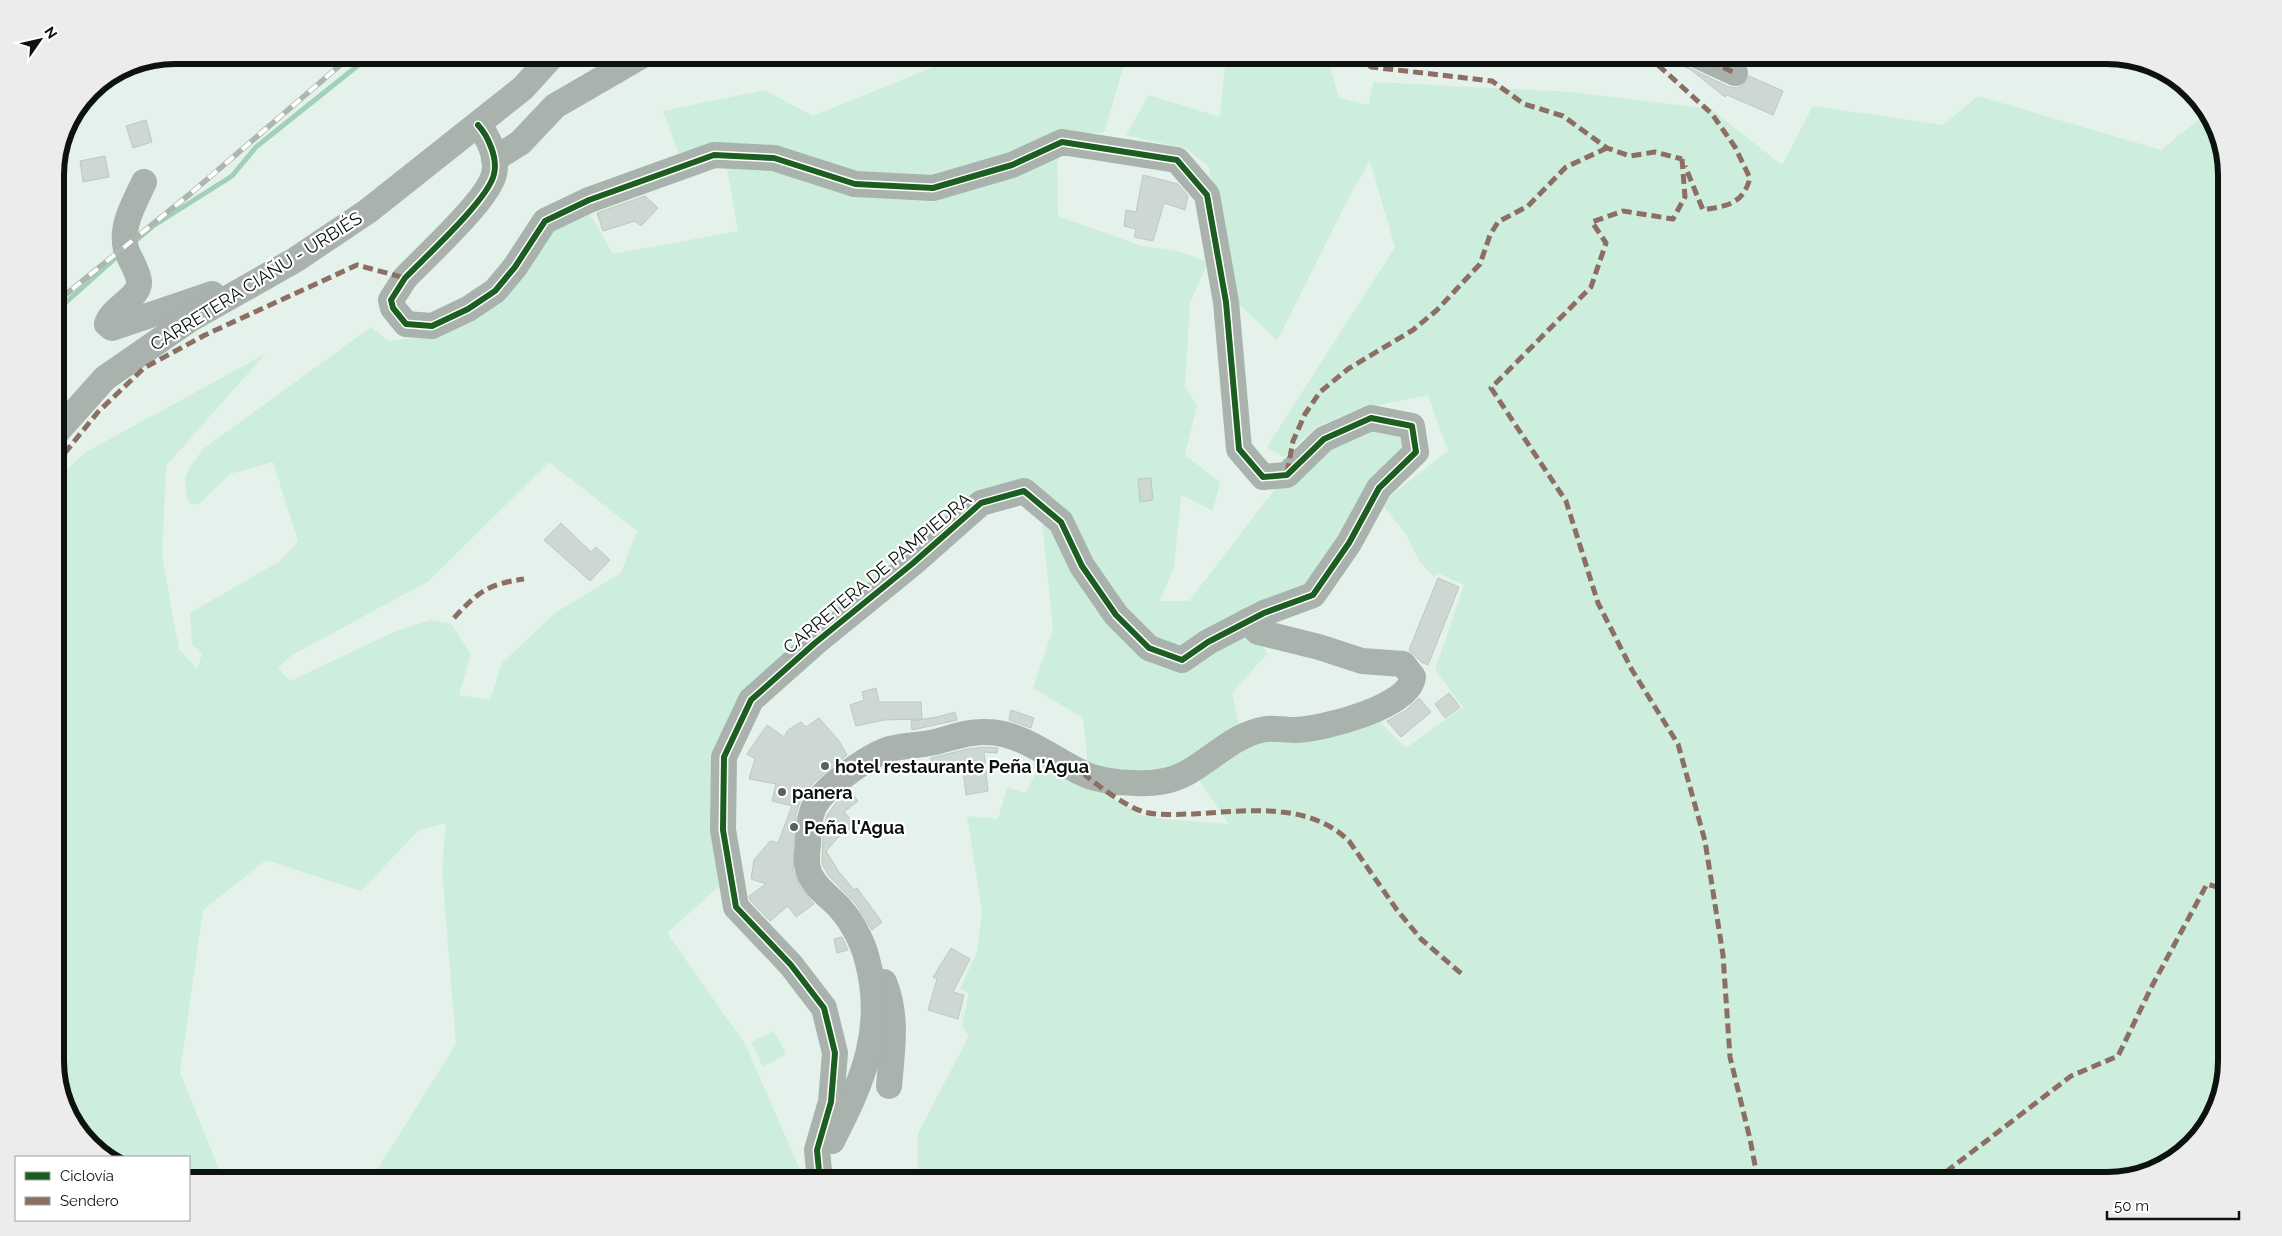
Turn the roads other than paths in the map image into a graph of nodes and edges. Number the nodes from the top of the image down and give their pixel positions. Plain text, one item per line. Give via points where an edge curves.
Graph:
1 (545, 64) edge
2 (627, 64) edge
3 (1716, 64) edge
4 (1735, 73) dead end
5 (478, 125) junction
6 (494, 159) junction
7 (144, 182) dead end
8 (228, 298) junction
9 (64, 424) edge
10 (1248, 621) junction
11 (867, 957) junction
12 (888, 1086) dead end
13 (819, 1169) edge

1 - 5 street, CARRETERA CIAÑU - URBIÉS via 524,88
2 - 6 street via 555,106 520,143
3 - 4 street
5 - 6 street, CARRETERA DE PAMPIEDRA via 486,134
5 - 8 street, CARRETERA CIAÑU - URBIÉS via 368,211 295,260
6 - 10 street, CARRETERA DE PAMPIEDRA via 494,174 479,202 395,292 391,300 393,308 406,324 432,326 468,309 495,291 545,221 589,200 714,155 774,158 855,184 933,188 1012,165 1062,142 1177,160 1206,195 1226,302 1239,449 1263,477 1287,475 1324,439 1371,418 1412,426 1416,452 1379,488 1349,544 1313,595
7 - 8 street via 125,227 128,254 139,282 136,291 109,316 107,324 112,328 212,294
8 - 9 street, CARRETERA CIAÑU - URBIÉS via 189,320 105,378
10 - 11 street via 1258,632 1319,646 1362,661 1403,664 1413,677 1412,684 1397,700 1334,723 1294,730 1274,728 1249,732 1190,772 1168,781 1120,782 1083,773 1017,738 988,732 972,732 884,751 854,768 818,800 812,810 808,838 809,873 853,927
10 - 13 street, CARRETERA DE PAMPIEDRA via 1182,660 1149,648 1116,616 1082,566 1061,522 1024,491 981,503 751,700 724,757 723,830 736,907 792,965 824,1008 835,1053 831,1102 817,1150
11 - 12 street via 880,975 891,1003 893,1017
11 - 13 street via 875,1012 873,1039 859,1086

